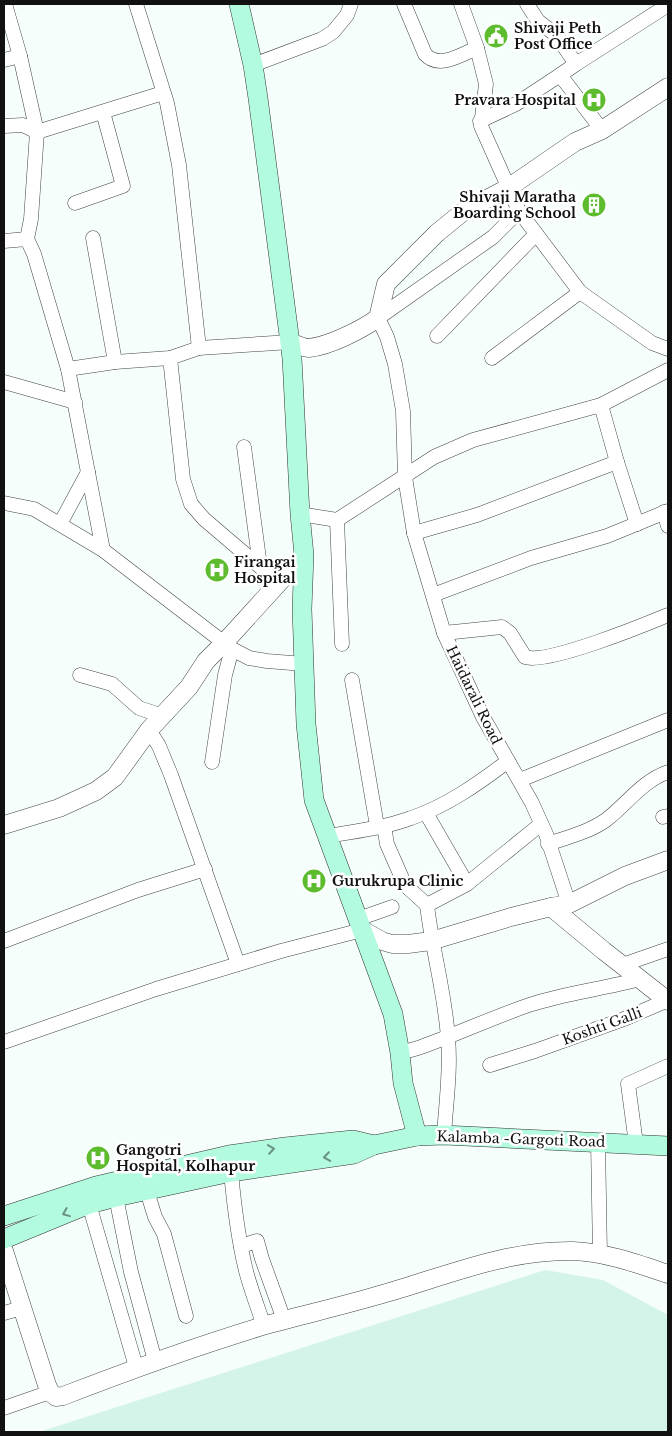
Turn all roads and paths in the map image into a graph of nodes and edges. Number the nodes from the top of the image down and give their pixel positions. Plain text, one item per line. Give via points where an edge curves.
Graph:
1 (6, 4) edge
2 (136, 4) edge
3 (350, 4) edge
4 (404, 4) edge
5 (461, 4) edge
6 (527, 4) edge
7 (242, 5) edge
8 (668, 5) edge
9 (477, 48) junction
10 (20, 56) junction
11 (4, 60) edge
12 (576, 64) junction
13 (253, 65) junction
14 (560, 75) junction
15 (668, 87) edge
16 (164, 93) junction
17 (103, 112) junction
18 (480, 120) junction
19 (4, 126) edge
20 (602, 130) junction
21 (37, 132) junction
22 (508, 188) junction
23 (75, 203) dead end
24 (519, 211) junction
25 (536, 234) junction
26 (93, 238) dead end
27 (27, 239) junction
28 (4, 241) edge
29 (580, 292) junction
30 (378, 318) junction
31 (436, 336) dead end
32 (290, 342) junction
33 (199, 348) junction
34 (668, 349) edge
35 (170, 358) junction
36 (492, 358) dead end
37 (115, 362) junction
38 (68, 370) junction
39 (668, 370) edge
40 (4, 382) edge
41 (75, 402) junction
42 (601, 405) junction
43 (244, 447) dead end
44 (617, 462) junction
45 (88, 472) junction
46 (405, 477) junction
47 (4, 503) edge
48 (666, 511) edge
49 (300, 514) junction
50 (337, 520) junction
51 (60, 524) junction
52 (637, 524) junction
53 (668, 526) edge
54 (414, 533) junction
55 (103, 550) junction
56 (304, 555) junction
57 (260, 566) junction
58 (279, 582) junction
59 (433, 595) junction
60 (668, 615) edge
61 (444, 633) junction
62 (342, 644) dead end
63 (228, 646) junction
64 (304, 664) junction
65 (80, 675) dead end
66 (352, 680) dead end
67 (163, 716) junction
68 (668, 720) edge
69 (148, 730) junction
70 (508, 761) junction
71 (212, 762) dead end
72 (668, 772) edge
73 (520, 780) junction
74 (426, 813) junction
75 (541, 824) junction
76 (4, 825) edge
77 (381, 826) junction
78 (328, 836) junction
79 (548, 844) junction
80 (668, 860) edge
81 (205, 870) junction
82 (466, 884) junction
83 (427, 905) junction
84 (560, 906) junction
85 (392, 907) dead end
86 (360, 924) junction
87 (4, 941) edge
88 (431, 941) junction
89 (668, 949) edge
90 (238, 964) junction
91 (622, 965) junction
92 (640, 979) junction
93 (668, 1001) edge
94 (448, 1037) junction
95 (4, 1042) edge
96 (400, 1053) junction
97 (490, 1066) dead end
98 (668, 1066) edge
99 (444, 1134) junction
100 (417, 1136) junction
101 (598, 1142) junction
102 (636, 1144) junction
103 (374, 1145) junction
104 (668, 1146) edge
105 (231, 1172) junction
106 (147, 1191) junction
107 (116, 1197) junction
108 (89, 1204) junction
109 (4, 1216) edge
110 (4, 1239) edge
111 (241, 1246) junction
112 (4, 1251) edge
113 (600, 1255) junction
114 (668, 1274) edge
115 (22, 1308) junction
116 (4, 1313) edge
117 (186, 1316) dead end
118 (284, 1320) junction
119 (264, 1326) junction
120 (155, 1361) junction
121 (136, 1367) junction
122 (50, 1392) junction
123 (4, 1408) edge

1 - 10 street
2 - 16 street
3 - 13 street via 347,15 328,36
4 - 9 street via 430,60 448,60
5 - 9 street
6 - 12 street via 538,21 556,35
7 - 13 main road
8 - 12 street
9 - 18 street via 486,84
10 - 11 street
10 - 21 street
12 - 14 street
13 - 32 main road
14 - 18 street via 516,104
14 - 20 street
15 - 20 street
16 - 17 street
16 - 33 street via 179,165
17 - 21 street
17 - 23 street via 123,186
18 - 22 street
19 - 21 street via 23,125
20 - 22 street via 575,142
21 - 27 street
22 - 24 street
22 - 30 street via 464,211 437,233 386,284
24 - 25 street
24 - 30 street via 493,237
25 - 29 street
25 - 31 street
26 - 37 street
27 - 28 street
27 - 38 street
29 - 34 street via 652,344
29 - 36 street
30 - 32 street via 355,332 308,348
30 - 46 street, Haidarali Road via 395,364 403,411
32 - 33 street
32 - 49 main road
33 - 35 street
35 - 37 street
35 - 57 street via 183,478 191,504
37 - 38 street
38 - 41 street
39 - 42 street
40 - 41 street
41 - 45 street
42 - 44 street
42 - 46 street via 473,440 434,457
43 - 57 street
44 - 52 street
44 - 54 street via 477,515
45 - 51 street
45 - 55 street
46 - 50 street
46 - 54 street, Haidarali Road
47 - 51 street via 34,510
48 - 52 street
48 - 53 street
49 - 50 street
49 - 56 main road
50 - 62 street
51 - 55 street
52 - 59 street via 531,558
54 - 59 street, Haidarali Road
55 - 63 street
56 - 58 street
56 - 64 main road
57 - 58 street
58 - 63 street
59 - 61 street, Haidarali Road
60 - 61 street via 578,648 534,659 525,657 510,633 502,627
61 - 70 street, Haidarali Road via 483,717
63 - 64 street via 249,658
63 - 67 street via 206,661 189,687
63 - 71 street
64 - 78 main road via 314,800
65 - 67 street via 112,684 139,708
66 - 77 street
67 - 69 street
68 - 73 street
69 - 76 street via 115,777 96,791 59,808
69 - 81 street via 172,775
70 - 73 street, Haidarali Road
70 - 74 street via 479,783
72 - 79 street via 639,789 597,826
73 - 75 street, Haidarali Road
74 - 77 street
74 - 82 street
75 - 79 street, Haidarali Road
75 - 82 street
77 - 78 street
77 - 83 street via 405,885
78 - 86 main road
79 - 84 street, Haidarali Road
80 - 84 street
81 - 87 street via 138,890
81 - 90 street
82 - 83 street
83 - 88 street
84 - 88 street
84 - 91 street
85 - 86 street
86 - 88 street via 382,941 392,944
86 - 90 street
86 - 96 main road via 393,1014
88 - 94 street
89 - 91 street
90 - 95 street
91 - 92 street
92 - 93 street
92 - 94 street via 529,1005
93 - 97 street, Koshti Galli
94 - 96 street
94 - 99 street
96 - 100 main road via 403,1083
98 - 102 street via 628,1084
99 - 100 main road, Kalamba -Gargoti Road
99 - 101 main road, Kalamba -Gargoti Road
100 - 103 main road, Kalamba -Gargoti Road
101 - 102 main road, Kalamba -Gargoti Road
101 - 113 street
102 - 104 main road, Kalamba -Gargoti Road
103 -> 105 main road, Kalamba -Gargoti Road via 354,1154
109 -> 103 main road, Kalamba -Gargoti Road via 96,1186 229,1156 353,1140
105 - 106 main road, Kalamba -Gargoti Road
105 - 111 street
106 - 107 main road, Kalamba -Gargoti Road
106 - 117 street via 164,1234
107 - 108 main road, Kalamba -Gargoti Road
107 - 120 street via 131,1272
108 -> 110 main road, Kalamba -Gargoti Road
108 - 121 street
111 - 118 street via 257,1241
111 - 119 street
112 - 115 street
113 - 114 street
113 - 118 street via 574,1251 540,1252 504,1258
115 - 116 street
115 - 122 street
118 - 119 street
119 - 120 street
120 - 121 street
121 - 122 street via 63,1396 56,1397
122 - 123 street

